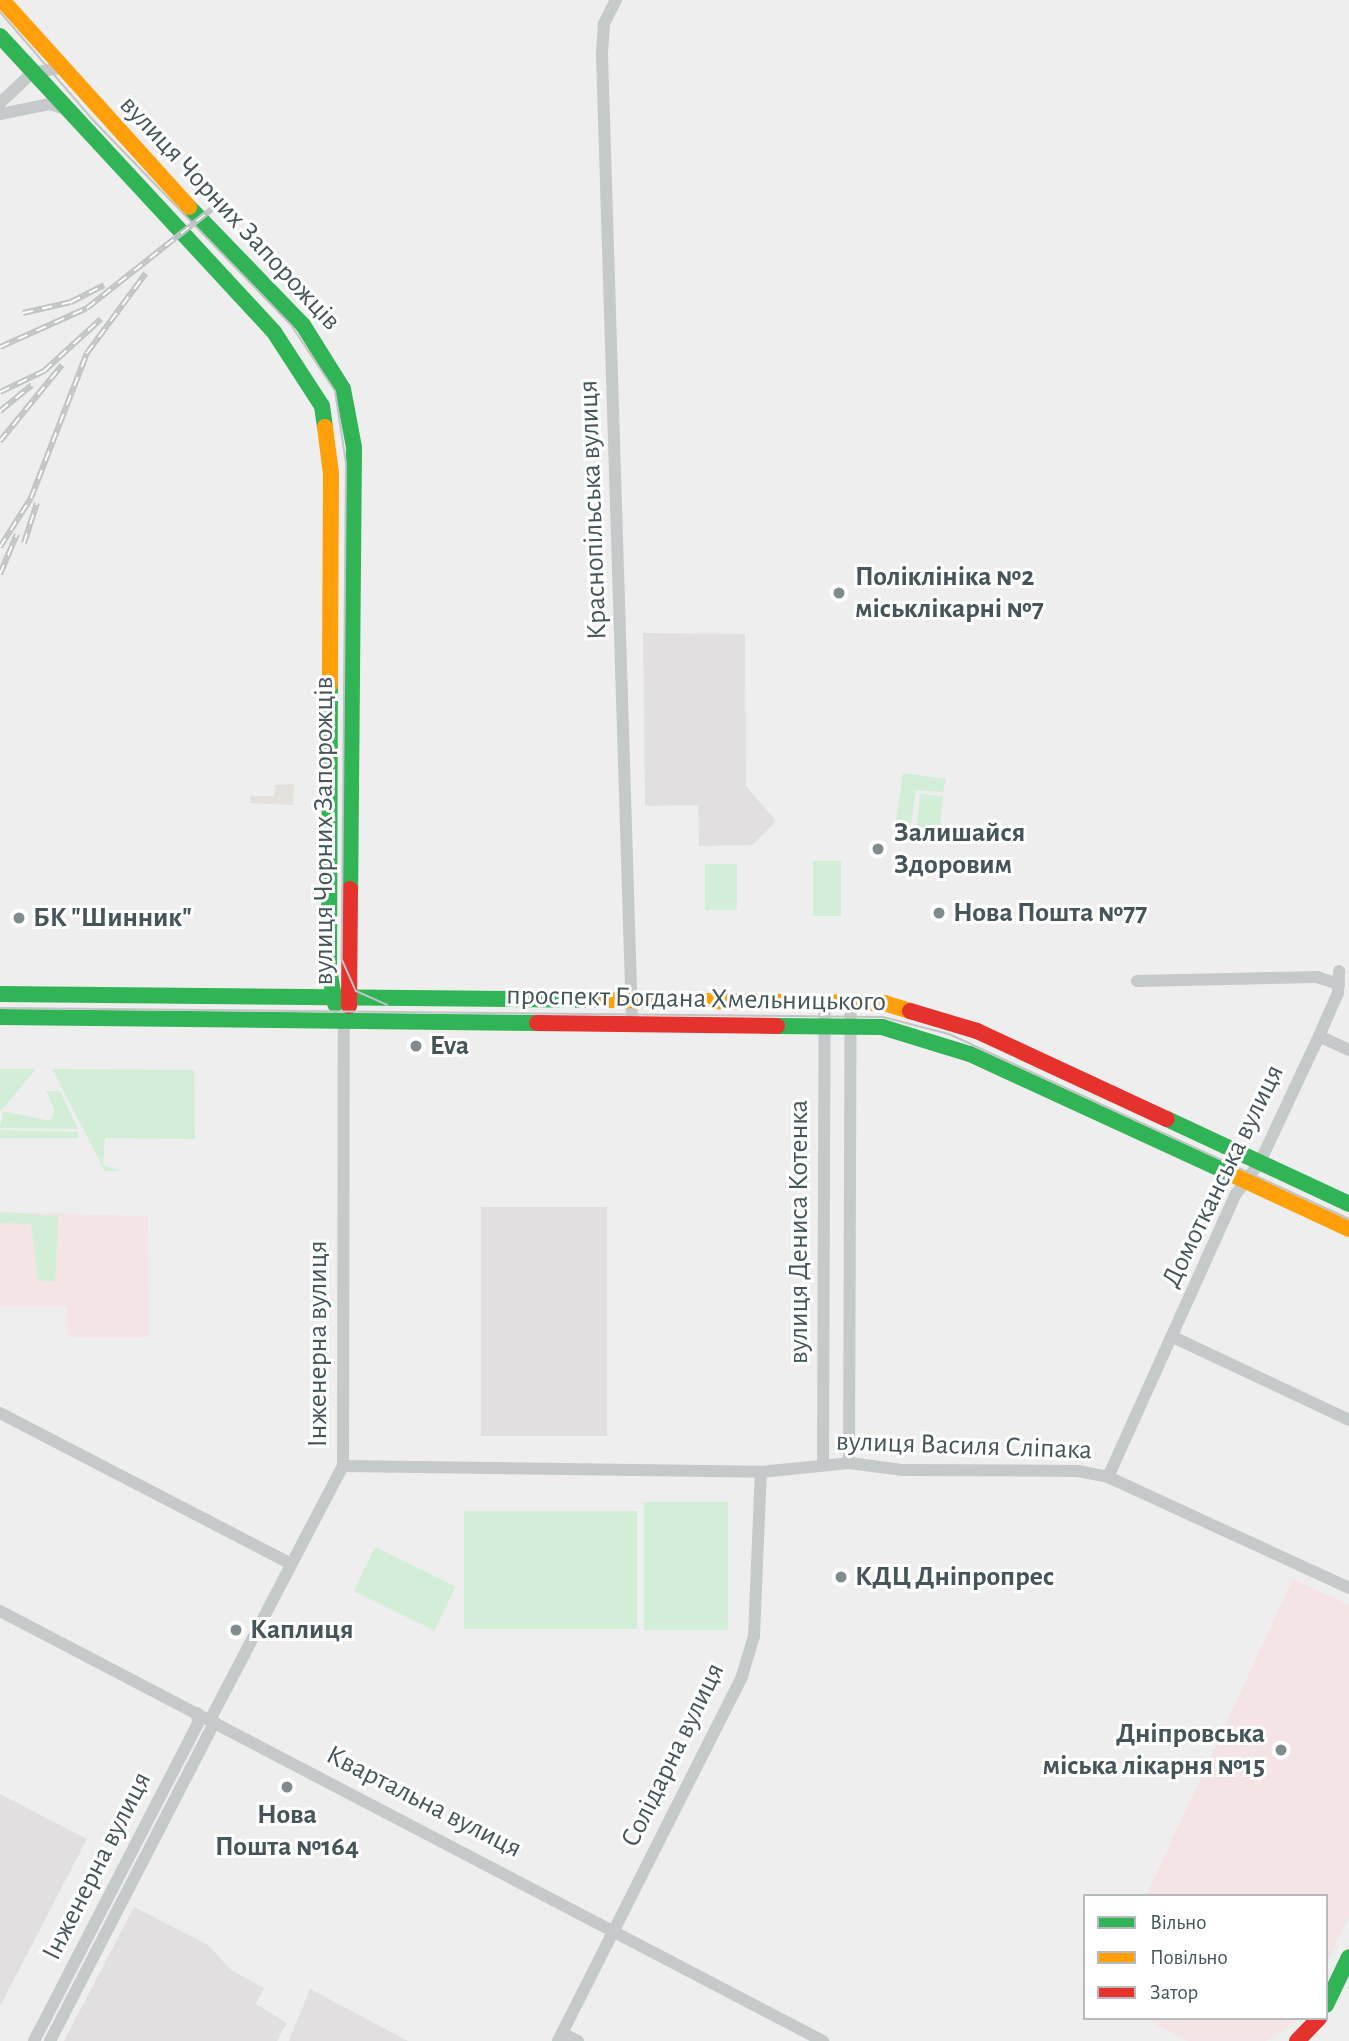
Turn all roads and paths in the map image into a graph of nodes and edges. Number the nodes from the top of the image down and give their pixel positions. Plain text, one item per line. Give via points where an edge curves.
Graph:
1 (2, 0) edge
2 (616, 0) edge
3 (0, 36) edge
4 (60, 68) junction
5 (32, 73) junction
6 (0, 103) edge
7 (63, 108) junction
8 (0, 114) edge
9 (330, 852) junction
10 (350, 852) junction
11 (1339, 971) dead end
12 (1137, 981) dead end
13 (1339, 984) junction
14 (0, 994) edge
15 (153, 995) junction
16 (331, 996) junction
17 (352, 996) junction
18 (631, 998) junction
19 (825, 999) junction
20 (851, 1000) junction
21 (0, 1017) edge
22 (153, 1018) junction
23 (344, 1019) junction
24 (632, 1021) junction
25 (825, 1022) junction
26 (851, 1023) junction
27 (1318, 1036) junction
28 (1349, 1050) edge
29 (1260, 1162) junction
30 (1246, 1181) junction
31 (1349, 1204) edge
32 (1349, 1229) edge
33 (1173, 1337) junction
34 (0, 1413) edge
35 (1349, 1420) edge
36 (849, 1462) junction
37 (823, 1465) junction
38 (342, 1466) junction
39 (761, 1472) junction
40 (1108, 1477) junction
41 (292, 1564) junction
42 (1349, 1588) edge
43 (0, 1611) edge
44 (197, 1713) junction
45 (213, 1721) junction
46 (614, 1929) junction
47 (1349, 1957) edge
48 (1328, 2001) edge
49 (1317, 2020) edge
50 (560, 2037) edge
51 (34, 2041) edge
52 (50, 2041) edge
53 (578, 2041) edge
54 (822, 2041) edge
55 (1297, 2041) edge

1 - 4 main road, вулиця Чорних Запорожців
2 - 18 street, Краснопільська вулиця via 604,24 602,55
3 - 5 main road, вулиця Чорних Запорожців
4 - 5 street
4 - 10 main road, вулиця Чорних Запорожців via 326,355 351,416
5 - 6 street
5 - 7 main road, вулиця Чорних Запорожців
7 - 8 street via 49,104
7 - 9 main road, вулиця Чорних Запорожців via 287,348 326,419
9 - 10 main road
9 - 16 main road, вулиця Чорних Запорожців
10 - 17 main road, вулиця Чорних Запорожців
11 - 13 street, Домотканська вулиця
12 - 13 street via 1317,977
13 - 27 street, Домотканська вулиця
14 - 15 main road, проспект Богдана Хмельницького
15 - 16 main road, проспект Богдана Хмельницького
15 - 22 main road
16 - 17 main road, проспект Богдана Хмельницького
16 - 23 main road, вулиця Чорних Запорожців
17 - 18 main road, проспект Богдана Хмельницького
17 - 23 main road, вулиця Чорних Запорожців
18 - 19 main road, проспект Богдана Хмельницького
18 - 24 street, Краснопільська вулиця
19 - 20 main road, проспект Богдана Хмельницького
19 - 25 street, вулиця Дениса Котенка
20 - 26 street, вулиця Дениса Котенка
20 - 29 main road, проспект Богдана Хмельницького via 954,1022
21 - 22 main road, проспект Богдана Хмельницького
22 - 23 main road, проспект Богдана Хмельницького
23 - 24 main road, проспект Богдана Хмельницького
23 - 38 street, Інженерна вулиця
24 - 25 main road, проспект Богдана Хмельницького
25 - 26 main road, проспект Богдана Хмельницького
25 - 37 street, вулиця Дениса Котенка
26 - 30 main road, проспект Богдана Хмельницького via 948,1045
26 - 36 street, вулиця Дениса Котенка
27 - 28 street
27 - 29 street, Домотканська вулиця
29 - 30 street, Домотканська вулиця
29 - 31 main road, проспект Богдана Хмельницького
30 - 32 main road, проспект Богдана Хмельницького
30 - 33 street, Домотканська вулиця
33 - 35 street
33 - 40 street, Домотканська вулиця
34 - 41 street
36 - 37 street, вулиця Василя Сліпака
36 - 40 street, вулиця Василя Сліпака
37 - 39 street, вулиця Василя Сліпака
38 - 39 street, вулиця Василя Сліпака
38 - 41 street, Інженерна вулиця
39 - 46 street, Солідарна вулиця via 750,1654
40 - 42 street, вулиця Василя Сліпака
41 - 45 street, Інженерна вулиця
43 - 44 street, Квартальна вулиця
44 - 45 street, Квартальна вулиця
44 - 51 street, Інженерна вулиця via 198,1723
45 - 46 street, Квартальна вулиця
45 - 52 street, Інженерна вулиця
46 - 50 street, Солідарна вулиця
46 - 54 street, Квартальна вулиця
47 - 48 main road
49 - 55 main road
50 - 53 street

